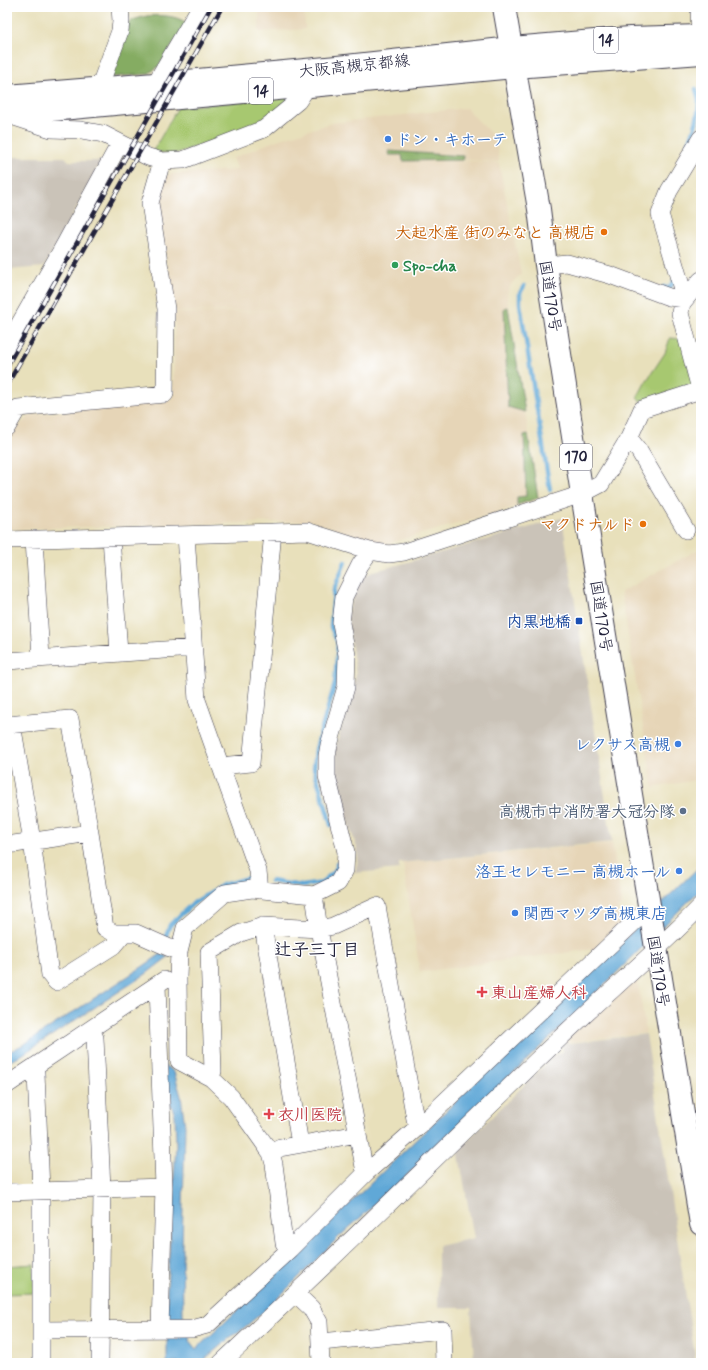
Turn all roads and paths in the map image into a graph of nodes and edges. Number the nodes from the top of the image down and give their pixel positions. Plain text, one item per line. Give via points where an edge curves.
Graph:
1 (120, 7) edge
2 (200, 7) edge
3 (504, 7) edge
4 (699, 7) edge
5 (701, 36) edge
6 (701, 53) edge
7 (513, 57) junction
8 (155, 84) junction
9 (308, 86) junction
10 (99, 88) junction
11 (7, 96) edge
12 (7, 114) edge
13 (700, 142) edge
14 (120, 143) junction
15 (162, 161) junction
16 (546, 265) junction
17 (701, 280) edge
18 (685, 299) junction
19 (7, 346) edge
20 (701, 391) edge
21 (7, 427) edge
22 (629, 438) junction
23 (582, 494) junction
24 (686, 530) dead end
25 (273, 532) junction
26 (186, 535) junction
27 (111, 537) junction
28 (34, 539) junction
29 (7, 540) edge
30 (370, 551) junction
31 (193, 648) junction
32 (119, 653) junction
33 (41, 658) junction
34 (7, 661) edge
35 (9, 725) edge
36 (222, 768) junction
37 (90, 833) junction
38 (32, 841) junction
39 (7, 845) edge
40 (260, 890) junction
41 (314, 895) junction
42 (701, 906) edge
43 (649, 908) junction
44 (263, 926) junction
45 (319, 929) junction
46 (124, 933) junction
47 (656, 949) junction
48 (177, 951) junction
49 (178, 978) junction
50 (157, 985) junction
51 (92, 1029) junction
52 (35, 1066) junction
53 (211, 1078) junction
54 (7, 1085) edge
55 (419, 1126) junction
56 (358, 1134) junction
57 (300, 1144) junction
58 (270, 1153) junction
59 (367, 1172) junction
60 (164, 1187) junction
61 (102, 1189) junction
62 (41, 1191) junction
63 (7, 1192) edge
64 (701, 1224) edge
65 (290, 1249) junction
66 (296, 1294) junction
67 (163, 1329) junction
68 (41, 1330) junction
69 (101, 1330) junction
70 (321, 1342) junction
71 (41, 1363) edge
72 (100, 1363) edge
73 (221, 1363) edge
74 (321, 1363) edge
75 (444, 1363) edge

1 - 10 street via 120,31
2 - 8 street
3 - 7 main road, 国道170号 / 170
4 - 5 street
5 - 7 main road, 大阪高槻京都線 / 14 via 630,38
6 - 7 main road, 大阪高槻京都線 / 14
7 - 8 main road, 大阪高槻京都線 / 14 via 344,66
7 - 9 main road, 大阪高槻京都線 / 14
7 - 16 main road, 国道170号 / 170
8 - 10 main road, 大阪高槻京都線 / 14
9 - 12 main road, 大阪高槻京都線 / 14
9 - 15 street via 298,101 264,129 190,158
10 - 11 main road, 大阪高槻京都線 / 14
12 - 14 street via 51,129 96,132
13 - 18 street via 669,191 660,214
14 - 15 street via 148,158
14 - 19 street
15 - 21 street via 150,203 166,309 165,394 18,408
16 - 18 street via 567,264 610,275 669,297
16 - 23 main road, 国道170号 / 170
17 - 18 street
18 - 20 street via 680,313
20 - 22 street via 642,409
22 - 23 street via 601,484
22 - 24 street
23 - 30 street via 404,552 389,554
23 - 43 main road, 国道170号 / 170
25 - 26 street
25 - 30 street via 307,531
25 - 36 street via 251,763
26 - 27 street
26 - 31 street
27 - 28 street
27 - 32 street
28 - 29 street
28 - 33 street
30 - 41 street via 344,597 341,623 348,655 346,687 327,756 327,776 346,852 345,870 338,883
31 - 32 street
31 - 36 street via 197,700
32 - 33 street
33 - 34 street
35 - 37 street via 70,719
35 - 38 street
36 - 40 street via 258,871
37 - 38 street
37 - 46 street via 105,928 114,933
38 - 39 street
38 - 46 street via 50,975 56,982 113,946
40 - 41 street
40 - 48 street via 225,893 185,928
41 - 45 street
42 - 47 street
43 - 47 main road, 国道170号 / 170
43 - 55 street
44 - 45 street
44 - 53 street via 241,933 209,952 213,1071
44 - 57 street
45 - 55 street via 333,926 377,906 415,1119
45 - 56 street
46 - 48 street via 136,933
47 - 64 main road, 国道170号 / 170
47 - 66 street via 558,1040
48 - 49 street
49 - 50 street via 166,979
49 - 53 street via 179,1061
50 - 51 street
50 - 60 street
51 - 52 street
51 - 61 street via 95,1038
52 - 54 street
52 - 62 street
53 - 58 street via 231,1097
55 - 59 street
56 - 57 street
56 - 59 street
57 - 58 street
58 - 65 street via 274,1164 284,1243
59 - 65 street
60 - 61 street
60 - 67 street
61 - 62 street
61 - 69 street
62 - 63 street
62 - 68 street
65 - 67 street via 207,1325 192,1329
66 - 70 street via 311,1308 319,1322
66 - 73 street
67 - 69 street
68 - 69 street
68 - 71 street
69 - 72 street
70 - 74 street
70 - 75 street via 443,1330

